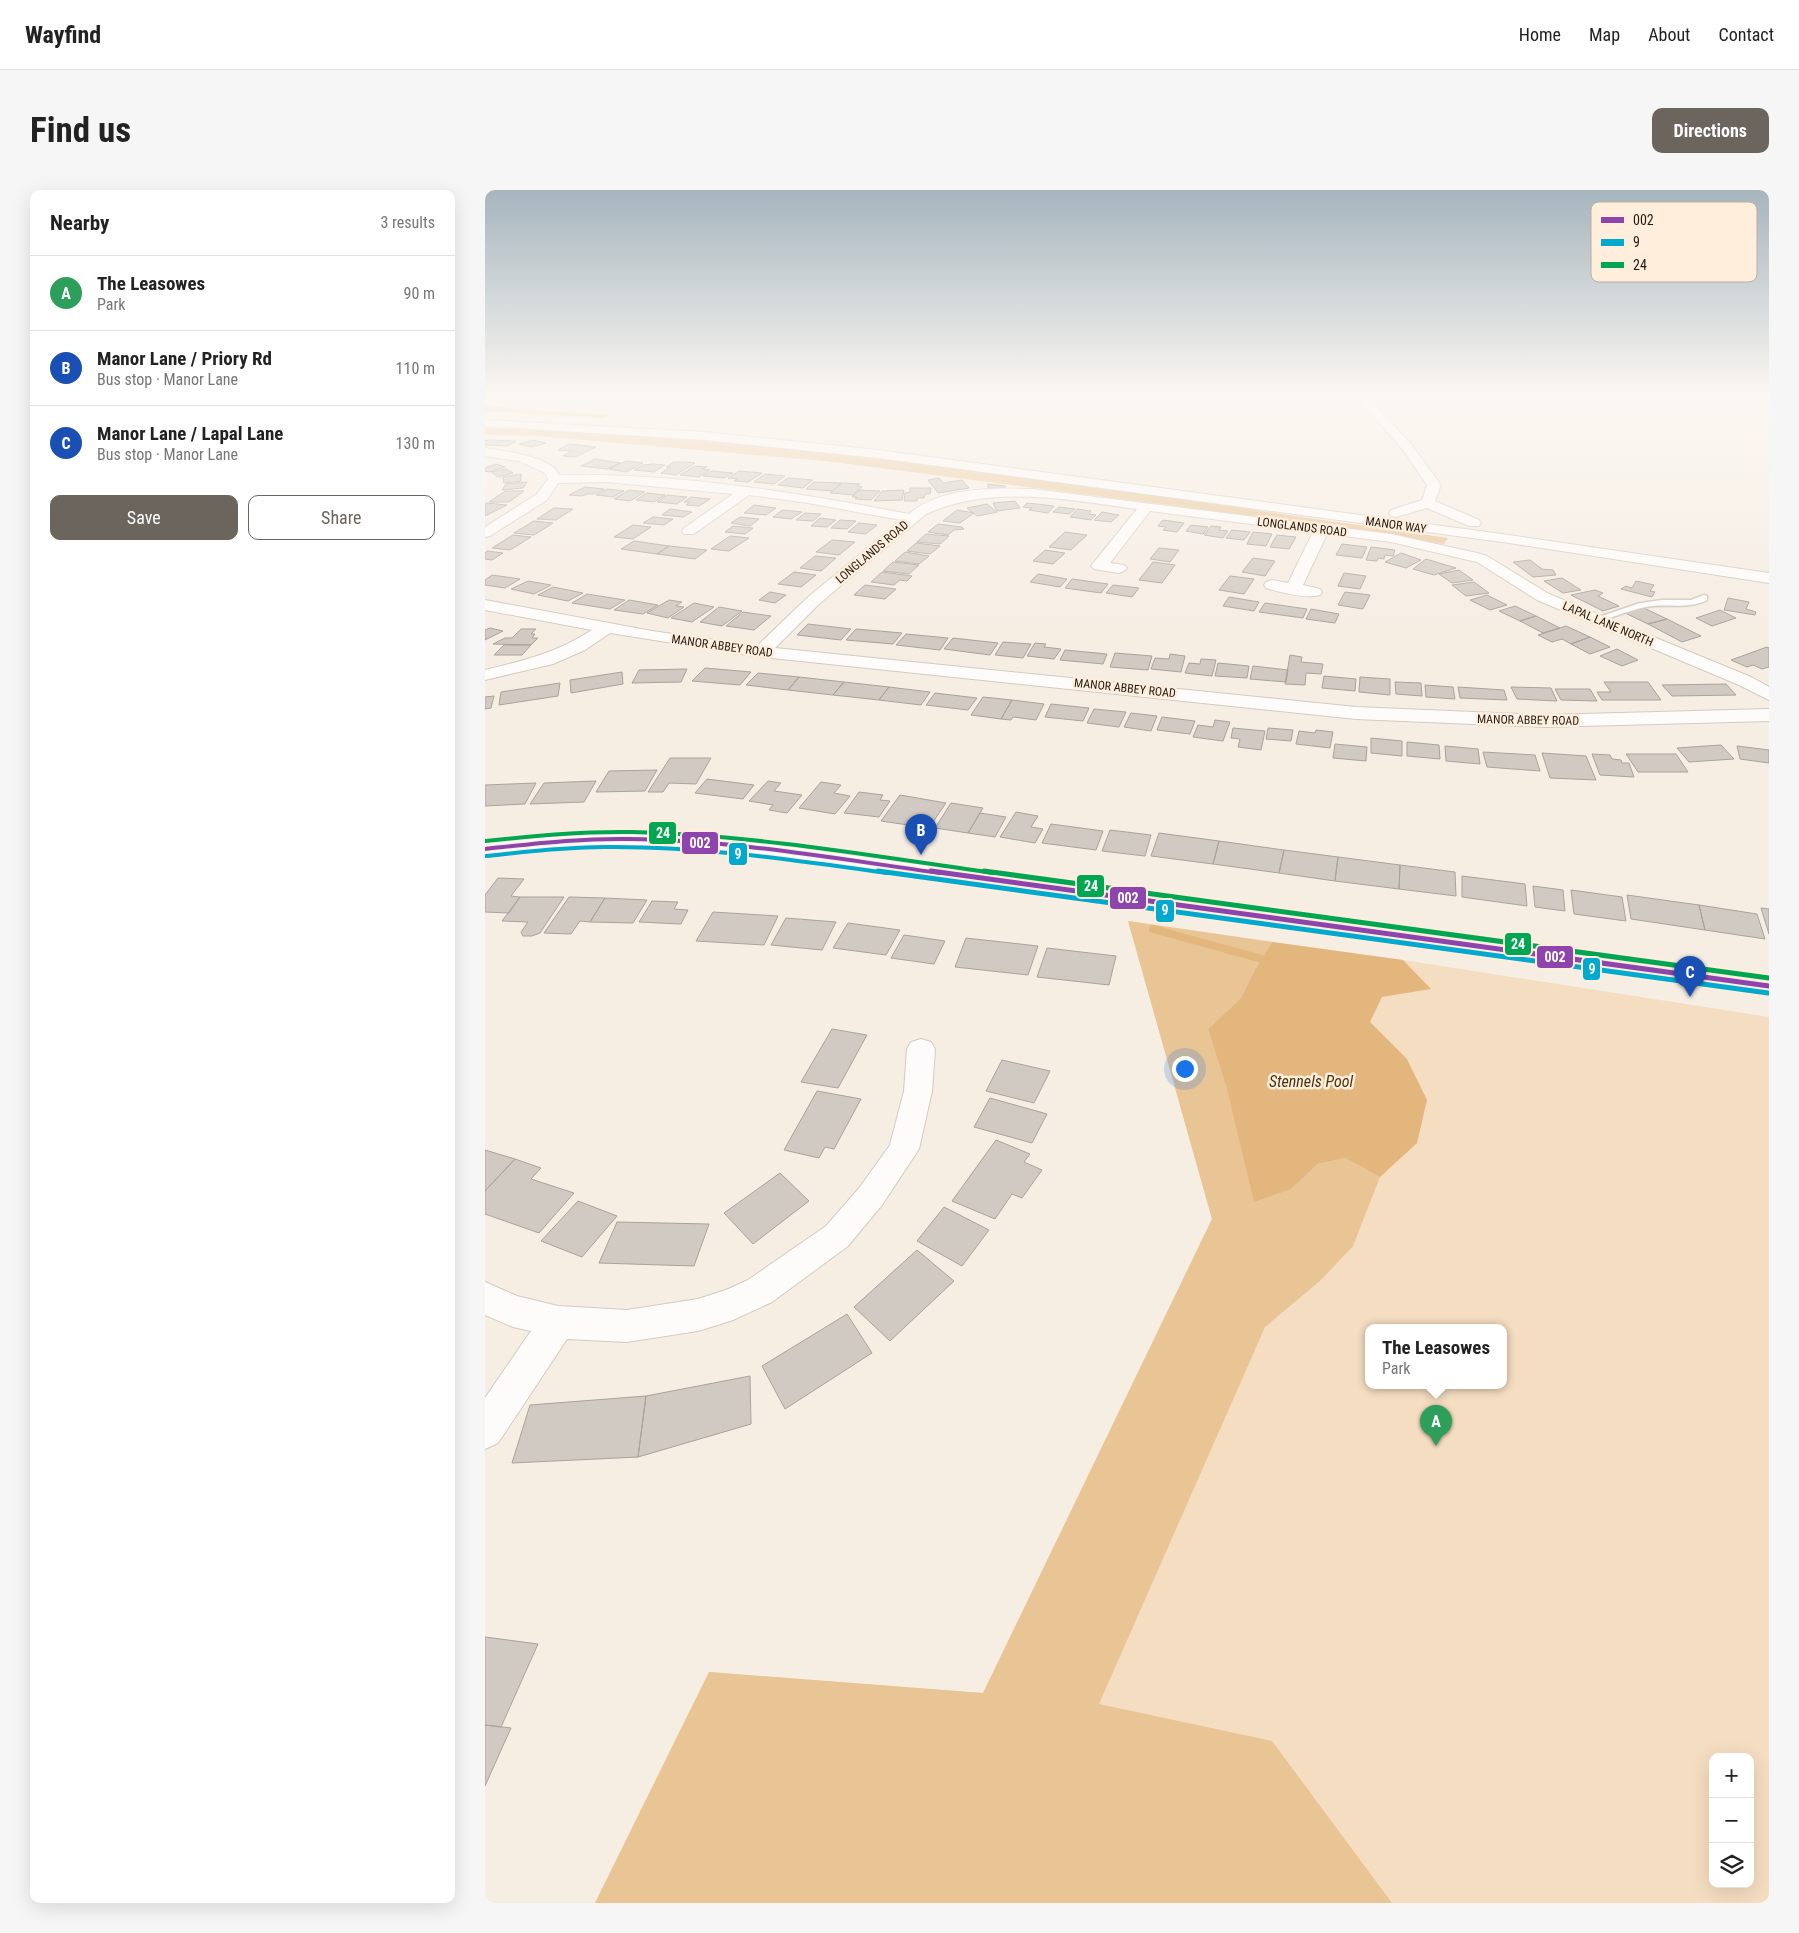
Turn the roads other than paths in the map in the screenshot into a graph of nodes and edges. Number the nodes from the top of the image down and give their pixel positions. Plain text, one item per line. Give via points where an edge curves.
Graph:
1 (551, 472) edge
2 (1024, 472) edge
3 (1096, 472) edge
4 (1425, 472) edge
5 (553, 479) junction
6 (746, 491) junction
7 (1428, 503) junction
8 (1146, 507) junction
9 (1396, 513) junction
10 (911, 518) junction
11 (1474, 523) junction
12 (1322, 529) junction
13 (485, 532) edge
14 (708, 533) dead end
15 (1449, 552) joint
16 (1721, 556) dead end
17 (1083, 563) dead end
18 (1099, 566) junction
19 (1119, 568) dead end
20 (1769, 578) edge
21 (1271, 586) dead end
22 (1293, 589) junction
23 (1314, 592) dead end
24 (1704, 598) dead end
25 (485, 606) edge
26 (1598, 619) junction
27 (607, 628) junction
28 (761, 652) junction
29 (485, 675) edge
30 (1769, 694) edge
31 (1769, 716) edge
32 (485, 850) edge
33 (1769, 986) edge
34 (921, 1049) dead end
35 (485, 1298) edge
36 (558, 1322) junction
37 (485, 1430) edge

1 - 5 main road
2 - 20 main road, MANOR WAY
3 - 9 main road, MANOR WAY
4 - 7 main road via 1435,485
5 - 6 main road via 607,478
5 - 13 main road via 542,497
6 - 10 main road
6 - 14 main road via 684,531
7 - 9 main road
7 - 11 main road
8 - 10 main road, LONGLANDS ROAD via 1015,491 971,495 941,502
8 - 12 main road, LONGLANDS ROAD
8 - 18 main road
9 - 11 main road, MANOR WAY
10 - 28 main road, LONGLANDS ROAD via 813,601
11 - 16 main road, MANOR WAY
12 - 15 main road, LONGLANDS ROAD via 1391,538
12 - 22 main road
15 - 26 main road, LAPAL LANE NORTH via 1482,559 1543,597
17 - 18 main road
18 - 19 main road
21 - 22 main road
22 - 23 main road
24 - 26 lane via 1690,605 1667,602 1640,606
25 - 27 main road, MANOR ABBEY ROAD
26 - 30 main road, LAPAL LANE NORTH
27 - 28 main road, MANOR ABBEY ROAD
27 - 29 main road via 579,646 547,660
28 - 31 main road, MANOR ABBEY ROAD via 1365,713 1543,721
32 - 33 main road via 558,840 694,842 1403,934
34 - 36 main road via 918,1091 904,1149 871,1196 837,1236 760,1291 698,1315 627,1326
35 - 36 main road via 513,1311
36 - 37 main road

